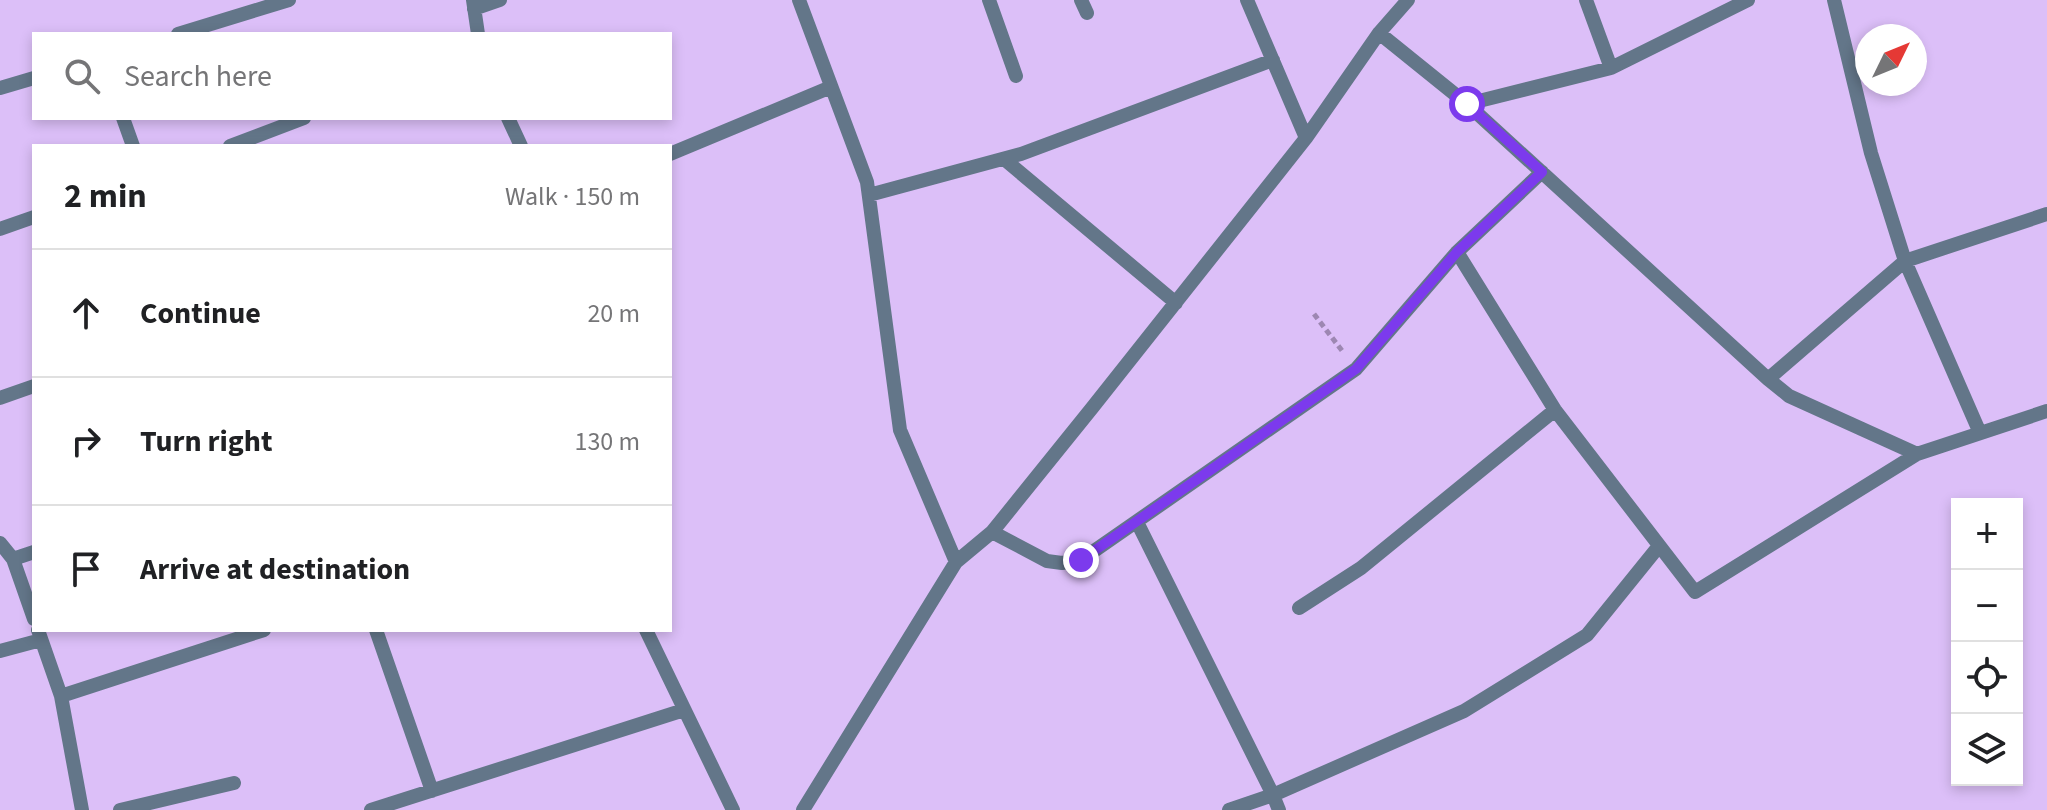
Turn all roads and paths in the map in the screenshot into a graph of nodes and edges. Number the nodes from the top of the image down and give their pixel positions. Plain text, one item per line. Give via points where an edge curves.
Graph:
1 (289, 0) edge
2 (500, 0) edge
3 (799, 0) edge
4 (989, 0) edge
5 (1247, 0) edge
6 (1408, 0) edge
7 (1586, 0) edge
8 (1748, 0) edge
9 (1834, 0) edge
10 (473, 5) edge
11 (185, 32) edge
12 (478, 32) edge
13 (1379, 33) junction
14 (1273, 60) junction
15 (1611, 68) junction
16 (1016, 76) dead end
17 (32, 79) edge
18 (831, 87) junction
19 (0, 88) edge
20 (1467, 104) junction
21 (124, 120) edge
22 (299, 120) edge
23 (1306, 138) junction
24 (132, 144) edge
25 (235, 144) edge
26 (672, 153) edge
27 (1004, 159) junction
28 (1542, 172) junction
29 (869, 195) junction
30 (2047, 214) edge
31 (32, 218) edge
32 (0, 229) edge
33 (1457, 252) junction
34 (1905, 261) junction
35 (1176, 303) junction
36 (1314, 314) dead end
37 (1356, 369) junction
38 (1768, 379) junction
39 (32, 387) edge
40 (0, 398) edge
41 (1555, 410) junction
42 (2047, 411) edge
43 (1980, 433) junction
44 (1917, 454) junction
45 (1137, 522) junction
46 (992, 532) junction
47 (0, 543) edge
48 (1659, 546) junction
49 (32, 553) edge
50 (13, 559) junction
51 (956, 562) junction
52 (1299, 608) dead end
53 (32, 613) edge
54 (258, 632) edge
55 (377, 632) edge
56 (647, 632) edge
57 (40, 635) edge
58 (0, 651) edge
59 (61, 696) junction
60 (684, 710) junction
61 (234, 783) dead end
62 (432, 791) junction
63 (1273, 795) junction
64 (82, 810) edge
65 (120, 810) edge
66 (371, 810) edge
67 (733, 810) edge
68 (803, 810) edge
69 (1229, 810) edge
70 (1279, 810) edge

1 - 11 street
2 - 10 street
3 - 18 street
4 - 16 street
5 - 14 street
6 - 13 street
7 - 15 street
8 - 15 street
9 - 34 street via 1871,153
10 - 12 street
13 - 20 street
13 - 23 street
14 - 23 street
14 - 27 street
15 - 20 street
17 - 19 street
18 - 26 street
18 - 29 street
20 - 28 street
21 - 24 street
22 - 25 street
23 - 35 street
27 - 29 street
27 - 35 street
28 - 33 street
28 - 38 street
29 - 51 street via 900,430
30 - 34 street
31 - 32 street
33 - 37 street
33 - 41 street
34 - 38 street
34 - 43 street
35 - 46 street
36 - 37 path
37 - 45 street
38 - 44 street via 1789,396
39 - 40 street
41 - 48 street
41 - 52 street via 1361,568
42 - 43 street
43 - 44 street
44 - 48 street via 1695,592
45 - 46 street via 1081,560 1062,563 1047,561
45 - 63 street
46 - 51 street
47 - 50 street
48 - 63 street via 1587,635 1464,711
49 - 50 street
50 - 53 street
51 - 68 street
54 - 59 street
55 - 62 street
56 - 60 street
57 - 58 street
57 - 59 street
59 - 64 street
60 - 62 street
60 - 67 street
61 - 65 street
62 - 66 street
63 - 69 street
63 - 70 street

